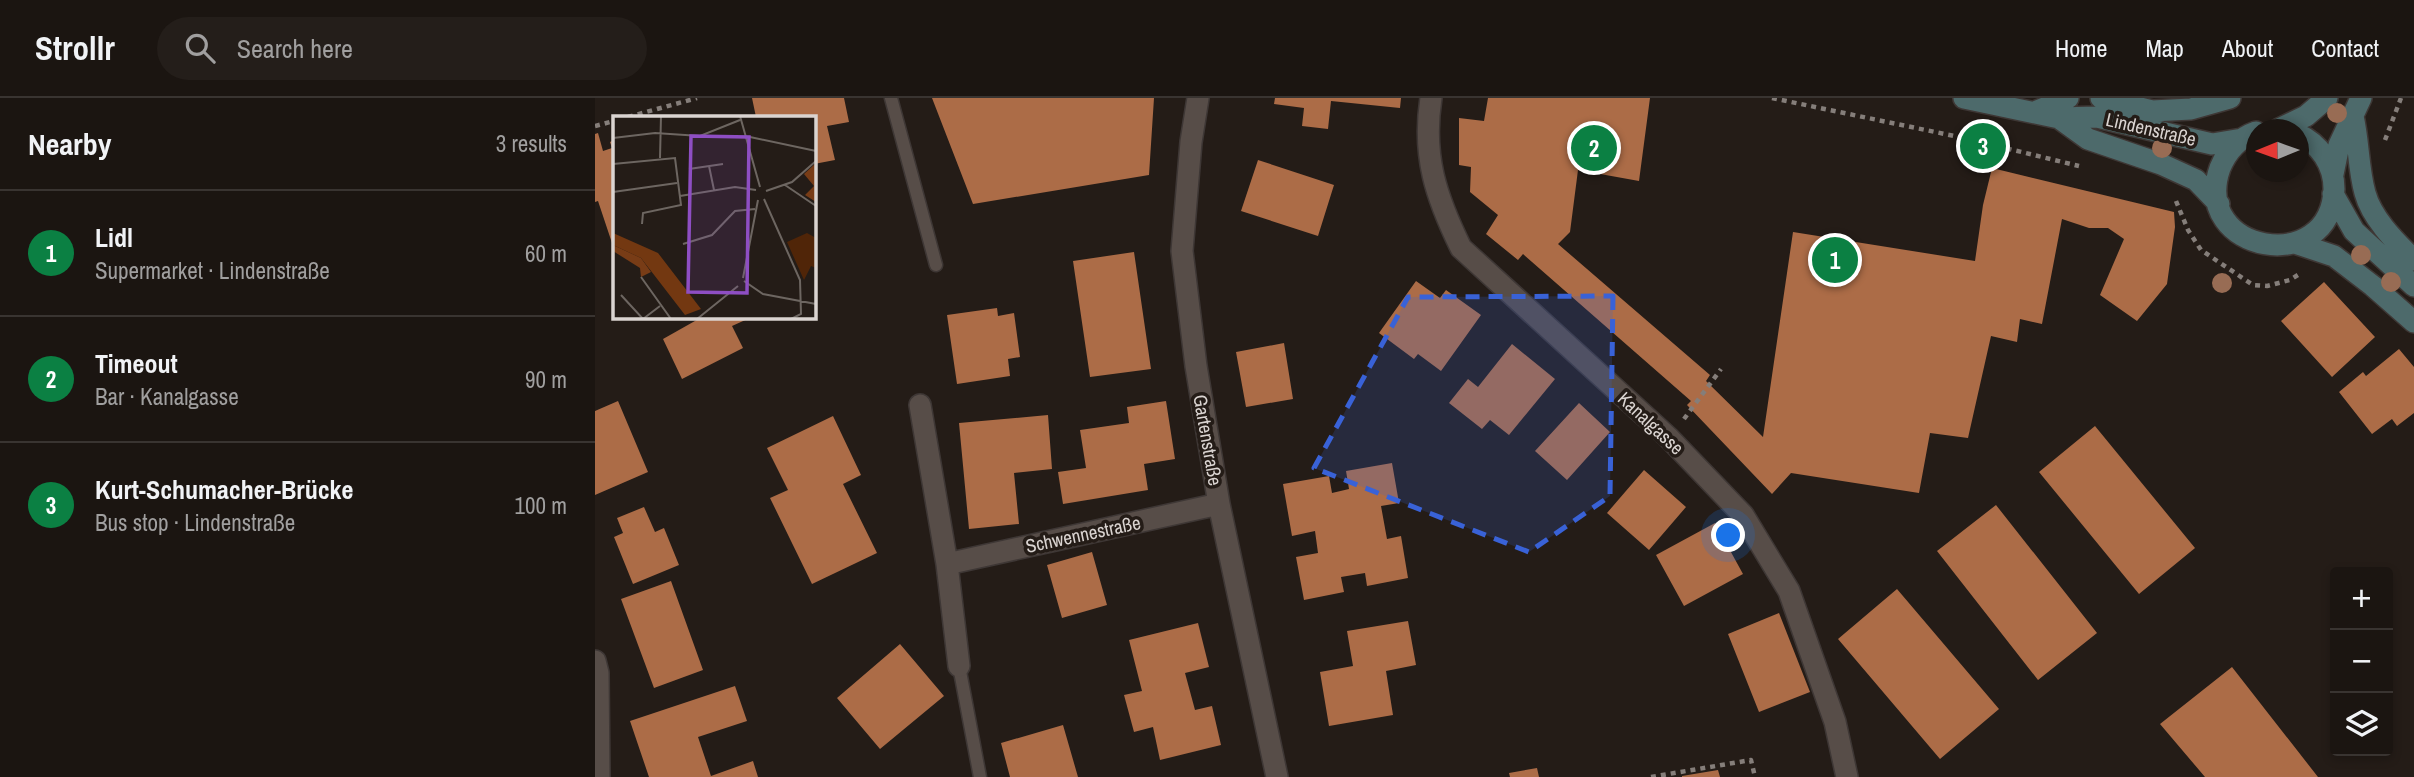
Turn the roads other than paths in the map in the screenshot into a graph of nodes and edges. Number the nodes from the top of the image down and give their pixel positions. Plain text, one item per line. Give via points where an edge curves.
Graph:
1 (891, 98) edge
2 (1198, 98) edge
3 (1431, 98) edge
4 (1964, 98) edge
5 (2068, 98) edge
6 (2101, 98) edge
7 (2230, 98) edge
8 (2327, 98) edge
9 (2357, 107) edge
10 (2035, 112) junction
11 (2059, 118) junction
12 (2300, 119) edge
13 (2246, 136) edge
14 (2246, 137) edge
15 (2309, 142) edge
16 (2333, 184) junction
17 (2219, 204) junction
18 (2295, 243) junction
19 (2414, 260) edge
20 (936, 265) dead end
21 (2414, 286) edge
22 (2414, 322) edge
23 (920, 405) dead end
24 (1219, 504) junction
25 (947, 564) junction
26 (595, 660) edge
27 (959, 666) joint
28 (599, 777) edge
29 (980, 777) edge
30 (1277, 777) edge
31 (1847, 777) edge

1 - 20 lane
2 - 24 street, Gartenstraße via 1182,251
3 - 31 street, Kanalgasse via 1427,122 1432,173 1441,207 1461,248 1669,438 1743,515 1789,592 1835,722
4 - 10 main road, Lindenstraße
5 - 10 main road
6 - 7 main road via 2152,111 2191,109
8 - 12 main road
9 - 16 main road via 2339,145
9 - 19 main road via 2365,196
10 - 11 main road, Lindenstraße
11 - 13 main road, Lindenstraße via 2097,117 2212,144
11 - 17 main road, Lindenstraße via 2088,139 2196,180
14 - 17 main road via 2223,161 2218,175
15 - 16 main road via 2327,160
16 - 18 main road via 2329,210 2321,224
16 - 21 main road via 2354,231
17 - 18 main road, Lindenstraße via 2230,226 2250,241 2273,247
18 - 22 main road via 2335,256
23 - 25 street
24 - 25 street, Schwennestraße
24 - 30 street, Gartenstraße
25 - 27 street
26 - 28 street
27 - 29 lane

